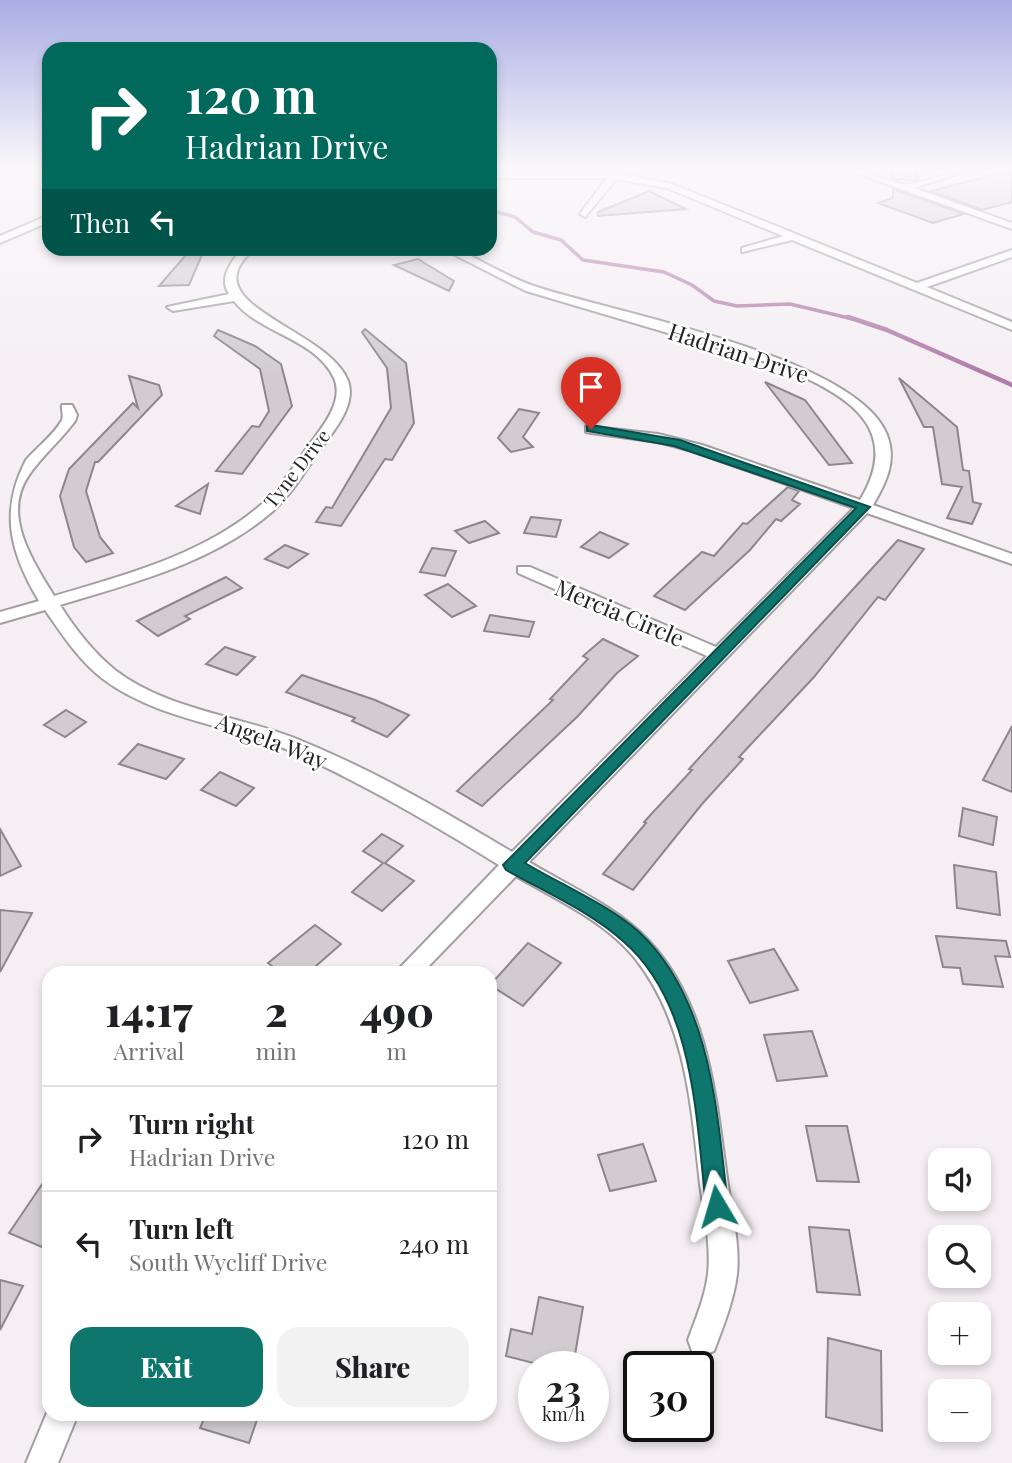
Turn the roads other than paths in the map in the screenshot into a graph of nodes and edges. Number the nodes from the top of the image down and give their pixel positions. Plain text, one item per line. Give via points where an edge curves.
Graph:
1 (786, 238) edge
2 (799, 238) edge
3 (746, 250) dead end
4 (1012, 253) edge
5 (242, 256) edge
6 (462, 256) edge
7 (917, 287) junction
8 (235, 297) junction
9 (173, 307) dead end
10 (1012, 326) edge
11 (67, 408) dead end
12 (591, 429) dead end
13 (864, 507) junction
14 (1012, 559) edge
15 (524, 570) dead end
16 (48, 602) junction
17 (0, 618) edge
18 (717, 654) junction
19 (512, 865) junction
20 (414, 966) edge
21 (703, 1340) dead end
22 (59, 1421) edge
23 (42, 1463) edge

1 - 3 street
2 - 7 street
4 - 7 street
5 - 8 street via 230,273
6 - 13 street, Hadrian Drive via 530,289 780,362 839,389 874,422 886,456 883,475
7 - 10 street
8 - 9 street
8 - 16 street, Tyne Drive via 259,317 330,359 342,381 338,412 280,494 233,534 183,558
11 - 16 street, Angela Way via 68,421 34,457 9,507 17,541
12 - 13 street via 676,442
13 - 14 street
13 - 18 street, Hadrian Drive
15 - 18 street, Mercia Circle
16 - 17 street, Tyne Drive
16 - 19 street, Angela Way via 91,661 113,678 149,695 298,746
18 - 19 street, Hadrian Drive
19 - 20 street, Hadrian Drive
19 - 21 street, Angela Way via 632,937 657,965 682,1014 706,1107 723,1255 721,1284
22 - 23 street

